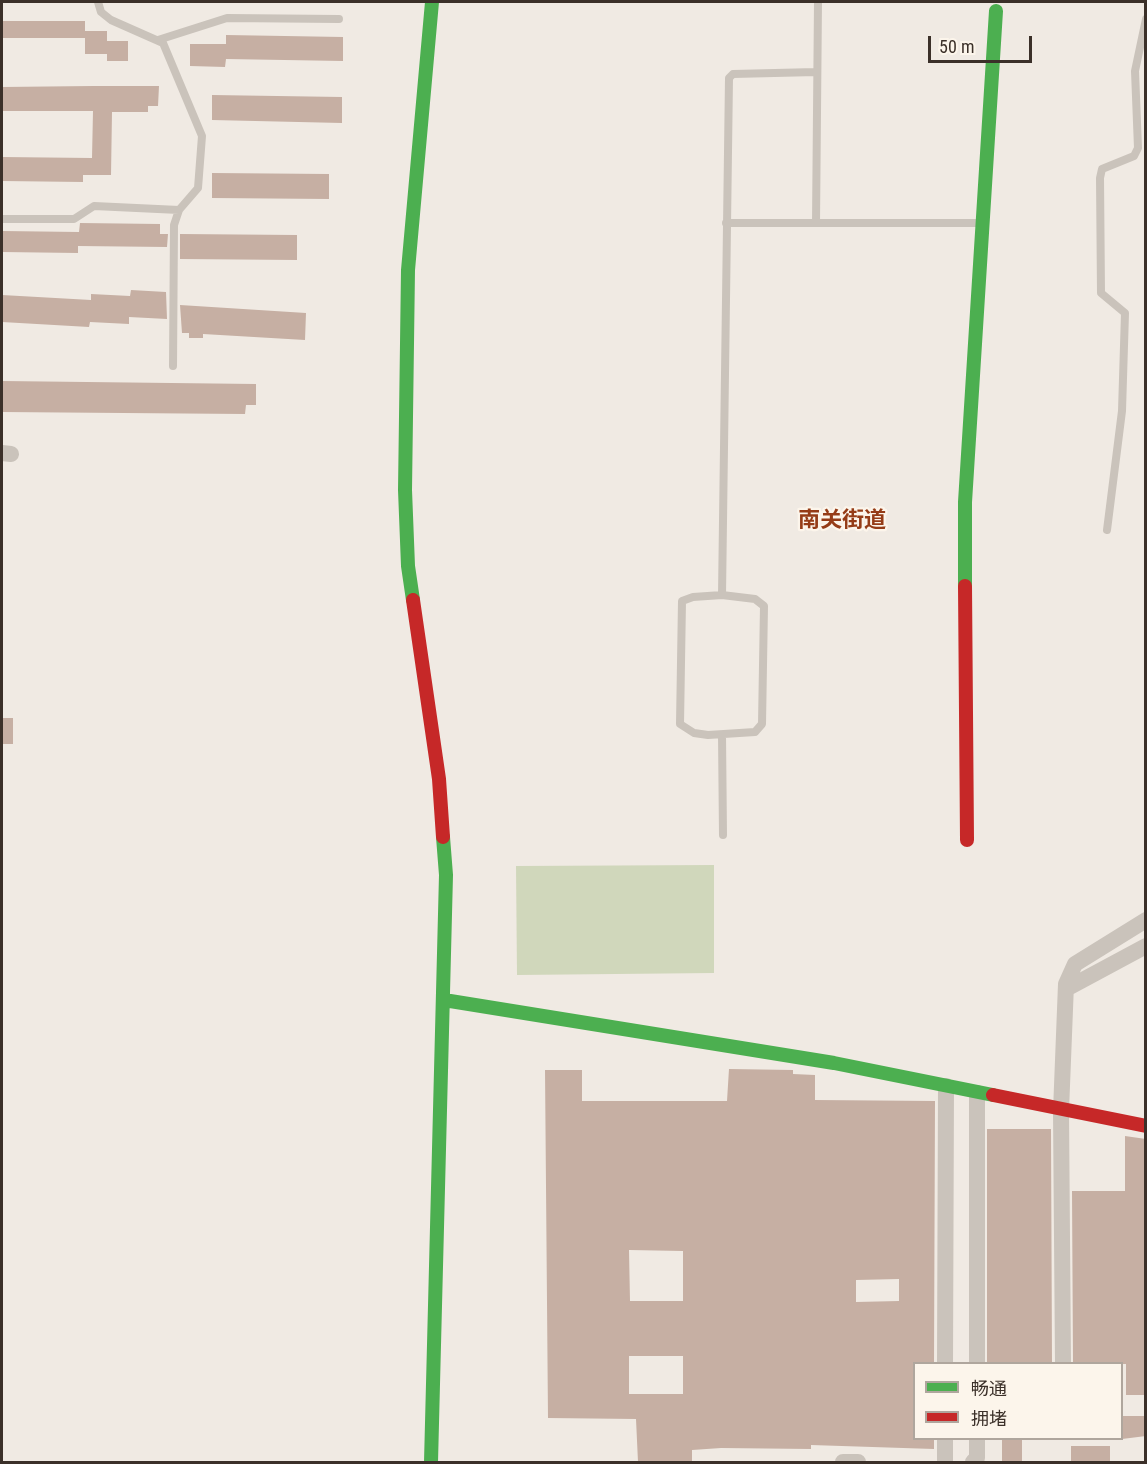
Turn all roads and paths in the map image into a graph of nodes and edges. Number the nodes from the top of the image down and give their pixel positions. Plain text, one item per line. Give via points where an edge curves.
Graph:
1 (98, 2) edge
2 (432, 2) edge
3 (818, 2) edge
4 (996, 11) dead end
5 (339, 19) dead end
6 (1146, 19) edge
7 (158, 40) junction
8 (816, 72) junction
9 (178, 210) junction
10 (2, 219) edge
11 (726, 223) junction
12 (816, 223) junction
13 (985, 223) junction
14 (173, 366) dead end
15 (1107, 530) dead end
16 (722, 595) junction
17 (722, 735) junction
18 (723, 834) dead end
19 (967, 840) dead end
20 (1146, 920) edge
21 (1146, 946) edge
22 (1066, 989) junction
23 (444, 1000) junction
24 (946, 1086) junction
25 (977, 1093) junction
26 (1061, 1111) junction
27 (1146, 1126) edge
28 (945, 1362) edge
29 (977, 1362) edge
30 (1063, 1362) edge
31 (945, 1440) edge
32 (977, 1440) edge
33 (431, 1462) edge
34 (843, 1462) edge
35 (858, 1462) edge
36 (945, 1462) edge
37 (973, 1462) edge

1 - 7 lane via 101,12 111,20
2 - 23 street via 408,270 405,490 408,566 439,779 446,875
3 - 8 lane
4 - 13 street
5 - 7 lane via 227,18
6 - 15 lane via 1135,71 1138,147 1134,156 1102,169 1100,178 1101,293 1125,313 1122,411
7 - 9 lane via 168,52 202,136 198,188
8 - 11 lane via 733,74 729,78
8 - 12 lane
9 - 10 lane via 94,206 74,219
9 - 14 lane via 174,225
11 - 12 lane
11 - 16 lane
12 - 13 lane
13 - 19 street via 965,502
16 - 17 lane via 755,599 764,606 762,724 755,732
16 - 17 lane via 682,601 680,724 694,733
17 - 18 lane
20 - 22 street via 1075,964
21 - 22 street
22 - 26 street
23 - 24 street via 834,1063
23 - 33 street
24 - 25 street
24 - 28 street
25 - 26 street
25 - 29 street
26 - 27 street
26 - 30 street
31 - 36 street
32 - 37 street via 977,1458
34 - 35 street

